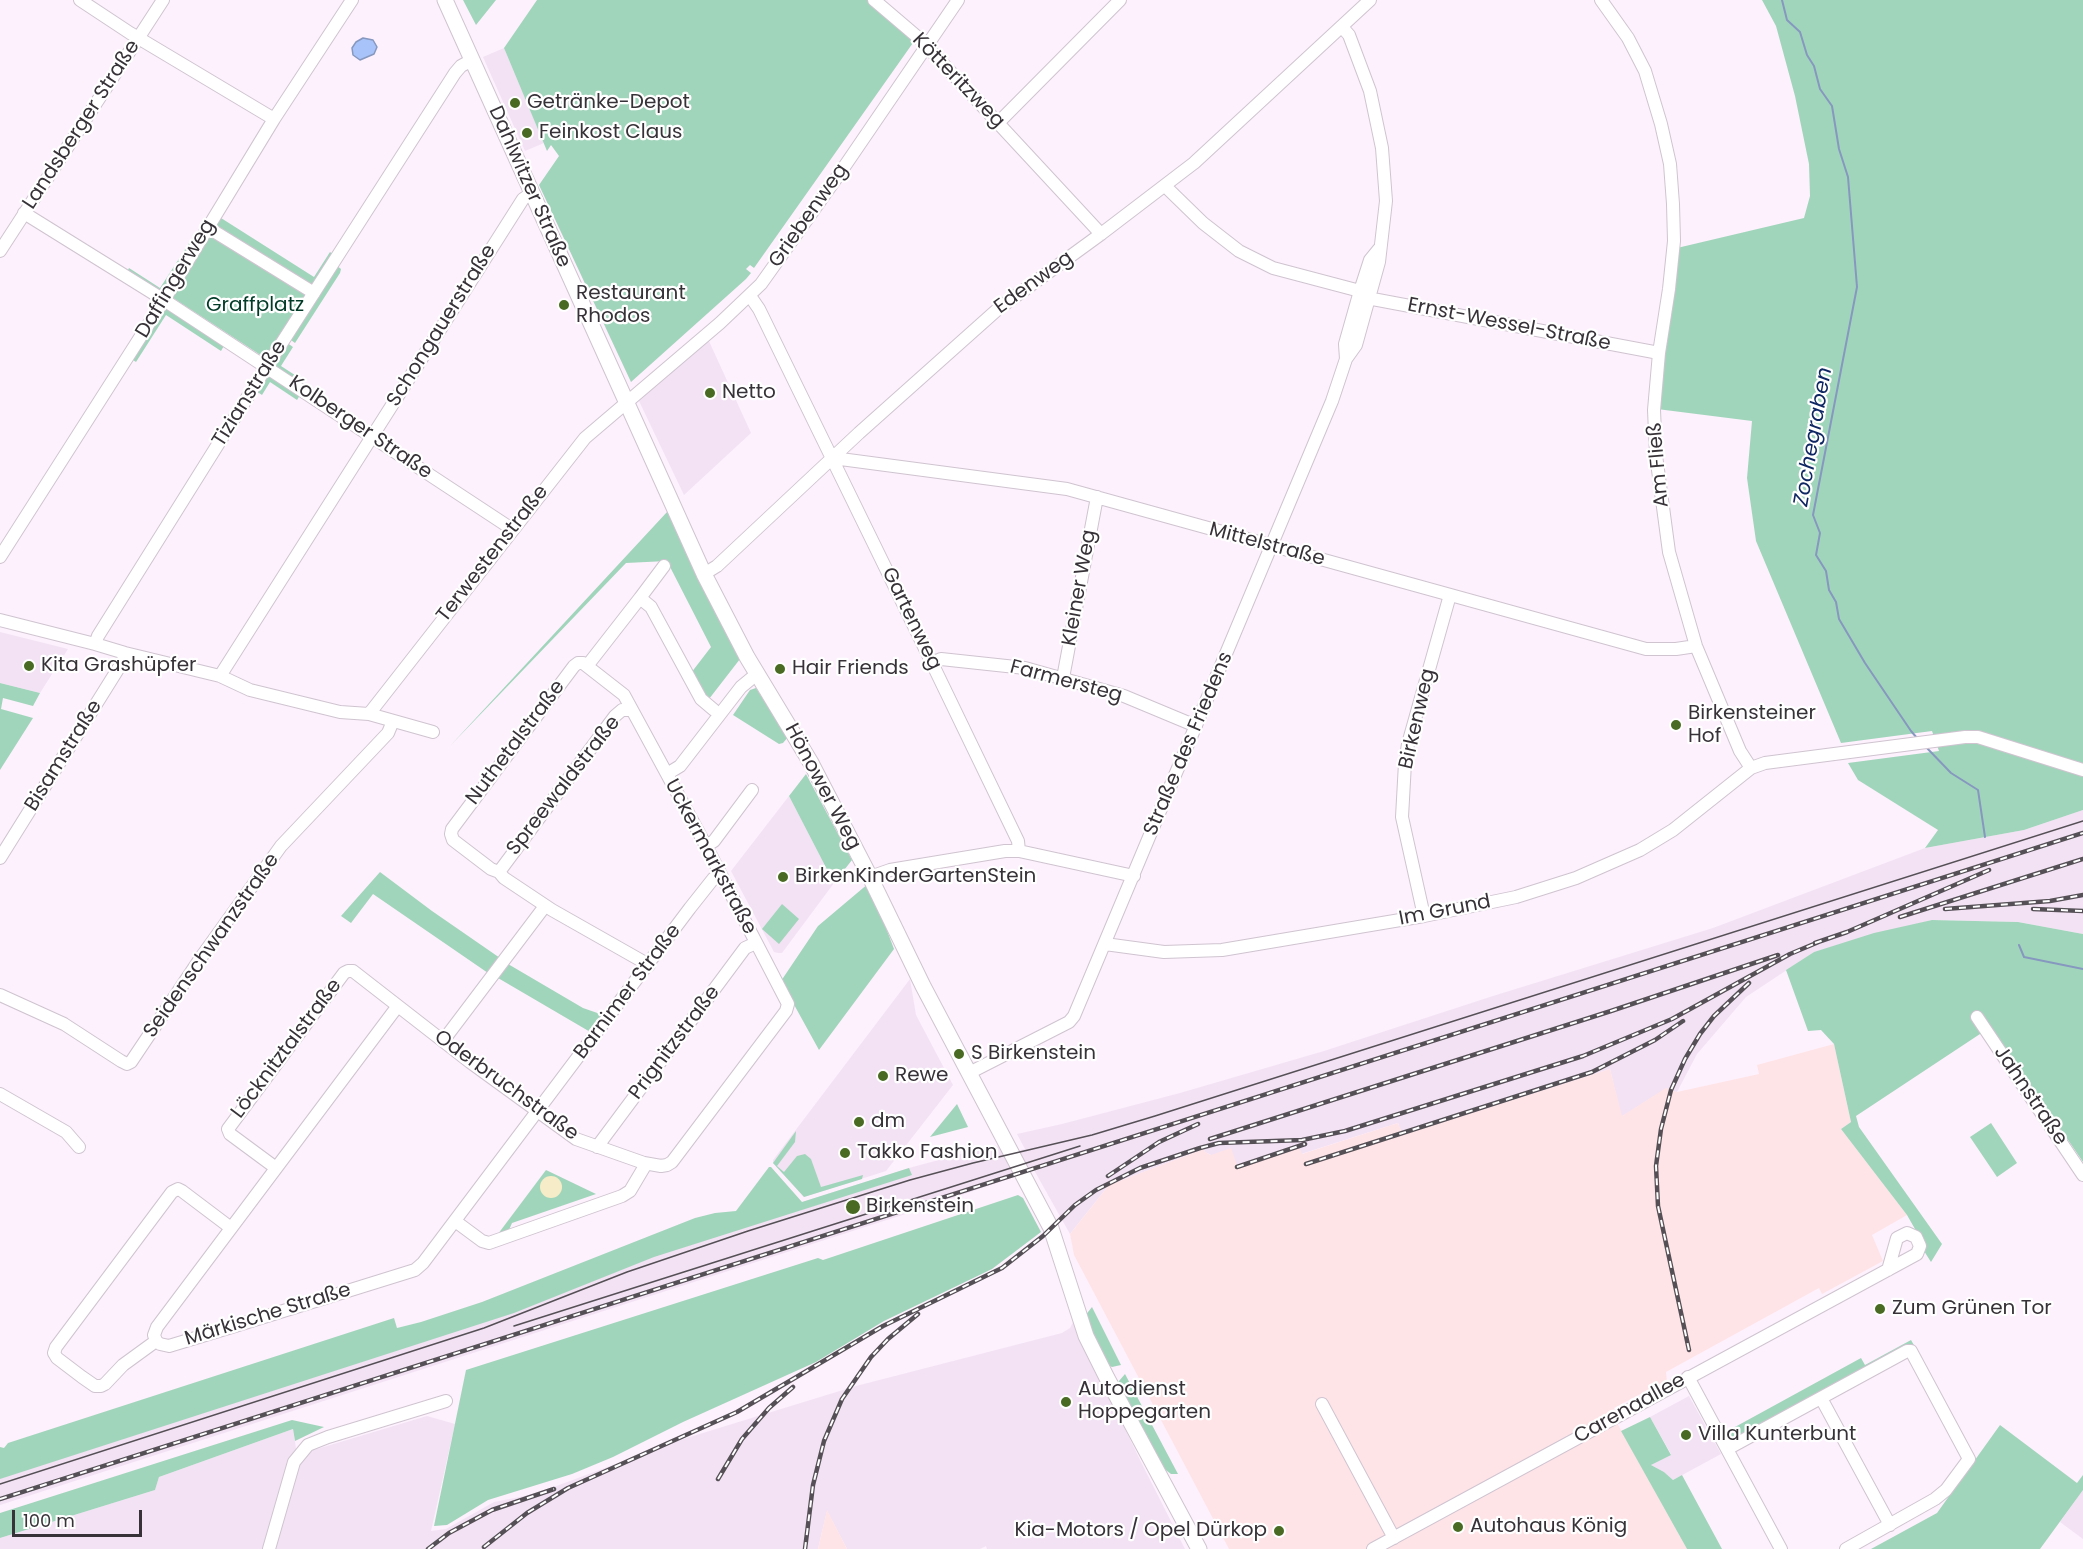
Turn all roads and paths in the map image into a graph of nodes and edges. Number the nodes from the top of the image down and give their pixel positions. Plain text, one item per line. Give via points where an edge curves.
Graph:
1 (80, 0) edge
2 (163, 0) edge
3 (351, 0) edge
4 (445, 0) edge
5 (874, 0) edge
6 (958, 0) edge
7 (1120, 0) edge
8 (1370, 0) edge
9 (1601, 0) edge
10 (1342, 27) junction
11 (139, 37) junction
12 (926, 47) junction
13 (472, 60) junction
14 (274, 119) junction
15 (998, 123) junction
16 (1165, 186) junction
17 (532, 193) junction
18 (24, 213) junction
19 (207, 227) junction
20 (1101, 234) junction
21 (0, 251) edge
22 (314, 293) junction
23 (750, 296) junction
24 (1363, 296) junction
25 (164, 300) junction
26 (1659, 353) junction
27 (267, 366) junction
28 (627, 403) junction
29 (372, 436) junction
30 (833, 458) junction
31 (1096, 497) junction
32 (673, 506) joint
33 (512, 529) junction
34 (1272, 546) junction
35 (0, 557) edge
36 (664, 566) dead end
37 (704, 574) junction
38 (1450, 595) junction
39 (640, 598) junction
40 (0, 620) edge
41 (95, 644) junction
42 (1696, 646) junction
43 (125, 653) junction
44 (932, 663) junction
45 (587, 666) junction
46 (755, 670) junction
47 (220, 676) junction
48 (1063, 678) junction
49 (632, 710) junction
50 (714, 710) junction
51 (369, 714) junction
52 (393, 721) junction
53 (1196, 726) junction
54 (433, 732) dead end
55 (1751, 768) junction
56 (2083, 770) edge
57 (665, 771) junction
58 (752, 790) dead end
59 (706, 846) junction
60 (1019, 851) junction
61 (0, 858) edge
62 (499, 872) junction
63 (720, 874) junction
64 (1134, 876) junction
65 (870, 877) junction
66 (545, 906) junction
67 (1424, 916) junction
68 (756, 943) junction
69 (1105, 944) junction
70 (649, 965) junction
71 (0, 995) edge
72 (788, 1004) joint
73 (397, 1007) junction
74 (1977, 1017) dead end
75 (443, 1041) junction
76 (969, 1073) junction
77 (0, 1094) edge
78 (538, 1112) junction
79 (597, 1147) junction
80 (79, 1148) dead end
81 (646, 1164) junction
82 (276, 1168) junction
83 (2083, 1175) edge
84 (455, 1221) junction
85 (231, 1228) junction
86 (1888, 1270) dead end
87 (156, 1341) junction
88 (1688, 1377) junction
89 (1821, 1398) junction
90 (446, 1401) dead end
91 (1322, 1404) dead end
92 (1728, 1449) junction
93 (1890, 1525) junction
94 (1394, 1538) junction
95 (1867, 1543) edge
96 (269, 1549) edge
97 (1199, 1549) edge
98 (1373, 1549) edge
99 (1781, 1549) edge
100 (1846, 1549) edge

1 - 11 street
2 - 11 street, Landsberger Straße
3 - 14 street, Daffingerweg
4 - 13 main road, Dahlwitzer Straße
5 - 12 street, Kötteritzweg
6 - 12 street, Griebenweg
7 - 15 street
8 - 10 street, Edenweg
9 - 26 street, Am Fließ via 1646,71 1668,152 1674,241
10 - 16 street, Edenweg
10 - 24 street, Straße des Friedens via 1349,35 1370,91 1382,148 1386,201 1379,262
11 - 14 street
11 - 18 street, Landsberger Straße
12 - 15 street, Kötteritzweg
12 - 23 street, Griebenweg
13 - 17 main road, Dahlwitzer Straße
13 - 22 street, Tizianstraße via 455,73
14 - 19 street, Daffingerweg
15 - 20 street, Kötteritzweg
16 - 20 street, Edenweg
16 - 24 street, Ernst-Wessel-Straße via 1203,224 1239,251 1273,268
17 - 28 main road, Dahlwitzer Straße
17 - 29 street, Schongauerstraße via 523,199
18 - 21 street, Landsberger Straße
18 - 25 street, Kolberger Straße
19 - 22 street
19 - 25 street, Daffingerweg
20 - 30 street, Edenweg via 998,309
22 - 27 street, Tizianstraße
23 - 28 street, Griebenweg
23 - 30 street, Gartenweg
24 - 26 street, Ernst-Wessel-Straße
24 - 34 street, Straße des Friedens via 1356,345 1346,358
25 - 27 street, Kolberger Straße
25 - 35 street, Daffingerweg
26 - 42 street, Am Fließ via 1654,410 1660,493 1669,552
27 - 29 street, Kolberger Straße
27 - 41 street, Tizianstraße
28 - 32 main road, Dahlwitzer Straße
28 - 33 street, Terwestenstraße via 585,438
29 - 33 street, Kolberger Straße
29 - 47 street, Schongauerstraße
30 - 31 street, Mittelstraße via 1036,484
30 - 37 street, Edenweg
30 - 44 street, Gartenweg
31 - 34 street, Mittelstraße
31 - 48 street, Kleiner Weg
32 - 37 main road, Hönower Weg
33 - 51 street, Terwestenstraße
34 - 38 street, Mittelstraße
34 - 53 street, Straße des Friedens
36 - 39 street
37 - 46 main road, Hönower Weg
38 - 42 street, Mittelstraße via 1646,648
38 - 67 street, Birkenweg via 1405,763 1402,817
39 - 45 street
39 - 50 street via 651,607 701,699
40 - 41 street
41 - 43 street
42 - 55 street, Am Fließ via 1740,751
43 - 47 street
43 - 61 street, Bisamstraße
44 - 48 street, Farmersteg via 941,659 986,663
44 - 60 street, Gartenweg via 1018,841
45 - 49 street, Nuthetalstraße via 624,695
45 - 62 street, Nuthetalstraße via 574,666 452,829 453,840
46 - 50 street via 745,672
46 - 57 street via 680,766
46 - 65 main road, Hönower Weg via 799,742
47 - 51 street via 250,690 340,712
48 - 53 street, Farmersteg via 1125,696
49 - 57 street, Uckermarkstraße
49 - 62 street, Spreewaldstraße via 615,716
50 - 57 street
51 - 52 street
52 - 54 street
52 - 71 street, Seidenschwanzstraße via 388,733 281,846 131,1062 121,1061 64,1024
53 - 64 street, Straße des Friedens
55 - 56 street via 1780,761 1978,737
55 - 67 street, Im Grund via 1673,831 1618,861 1538,891
57 - 59 street, Uckermarkstraße
58 - 59 street via 714,841
59 - 63 street, Uckermarkstraße
60 - 64 street
60 - 65 street via 890,870
62 - 66 street, Spreewaldstraße
63 - 68 street, Uckermarkstraße
63 - 70 street, Barnimer Straße
64 - 69 street, Straße des Friedens
65 - 76 main road, Hönower Weg
66 - 70 street, Spreewaldstraße
66 - 75 street
67 - 69 street, Im Grund via 1222,950 1162,952
68 - 72 street, Uckermarkstraße
68 - 79 street, Prignitzstraße via 745,948
69 - 76 street, Straße des Friedens via 1069,1022
70 - 78 street, Barnimer Straße
72 - 81 street, Oderbruchstraße via 672,1162 668,1166
73 - 75 street, Oderbruchstraße
73 - 82 street, Märkische Straße
73 - 82 street, Löcknitztalstraße via 352,971 344,973 237,1114 228,1129 230,1134
74 - 83 street, Jahnstraße
75 - 78 street, Oderbruchstraße
76 - 97 main road, Hönower Weg via 1051,1228 1090,1345
77 - 80 street via 66,1132
78 - 79 street, Oderbruchstraße via 576,1139
78 - 84 street, Märkische Straße
79 - 81 street, Oderbruchstraße
81 - 84 street via 630,1191 622,1196 489,1243
82 - 85 street, Märkische Straße
84 - 87 street, Märkische Straße via 415,1270 169,1346
85 - 87 street, Märkische Straße via 157,1327
85 - 87 street via 183,1191 172,1192 54,1353 82,1377 101,1386
86 - 88 street, Carenaallee
88 - 92 street
88 - 94 street, Carenaallee
89 - 92 street
89 - 93 street
89 - 93 street via 1909,1350 1969,1456 1946,1490
90 - 96 street via 308,1445 294,1462
91 - 94 street
92 - 99 street
93 - 95 street
94 - 98 street, Carenaallee
95 - 100 street

